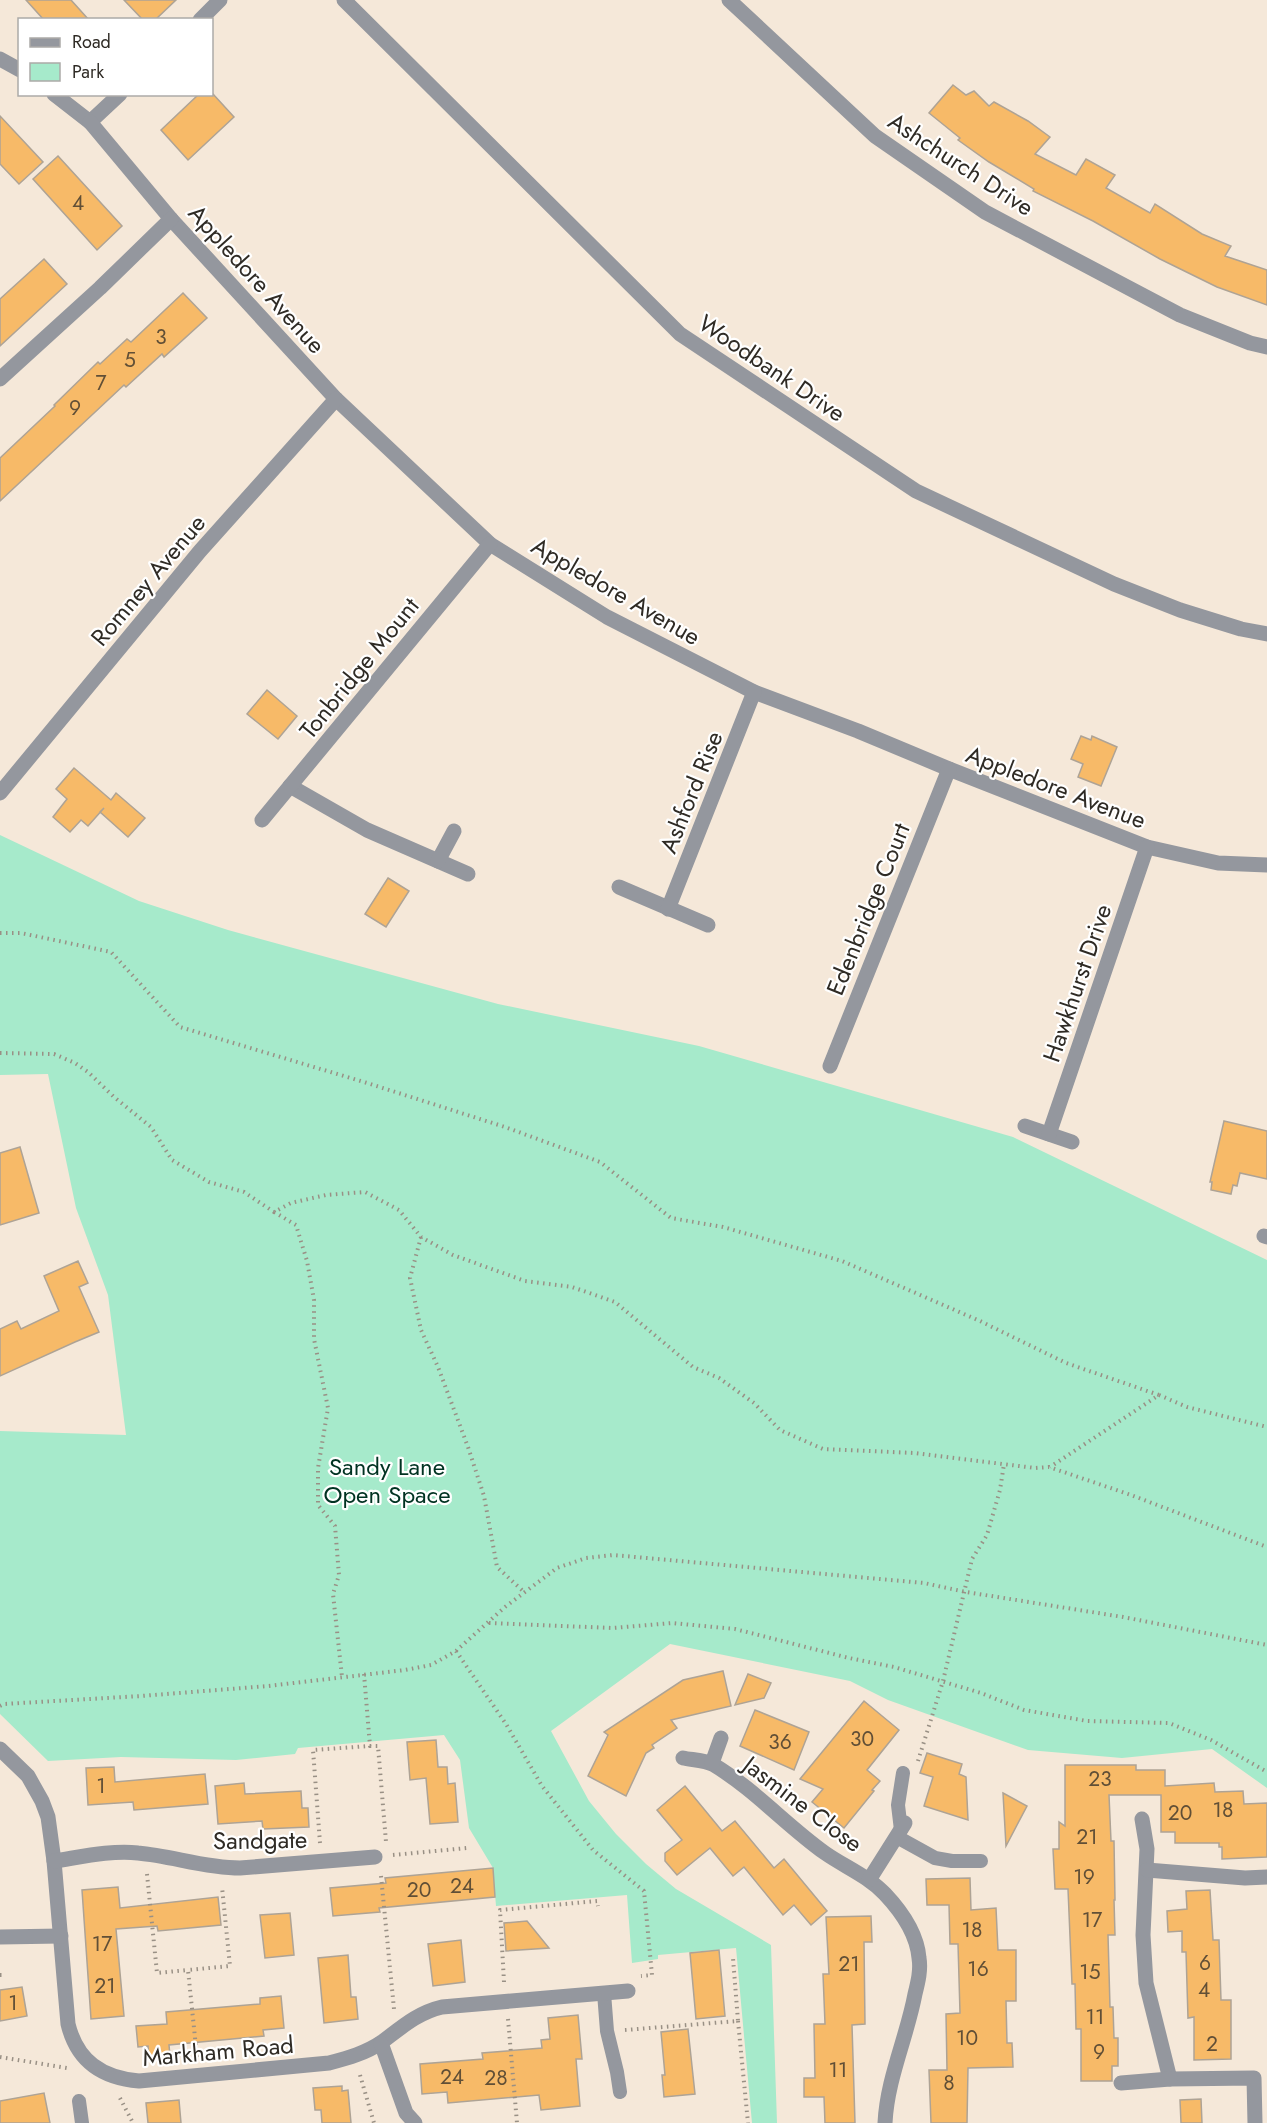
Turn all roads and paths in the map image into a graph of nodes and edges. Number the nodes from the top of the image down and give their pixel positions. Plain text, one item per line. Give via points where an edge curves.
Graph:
1 (220, 0) edge
2 (344, 0) edge
3 (729, 0) edge
4 (202, 18) edge
5 (0, 59) edge
6 (18, 68) edge
7 (57, 96) edge
8 (118, 96) edge
9 (90, 122) junction
10 (171, 219) junction
11 (1267, 347) edge
12 (0, 380) edge
13 (336, 399) junction
14 (490, 544) junction
15 (1267, 634) edge
16 (754, 692) junction
17 (949, 769) junction
18 (290, 786) junction
19 (0, 793) edge
20 (262, 820) dead end
21 (454, 831) dead end
22 (1147, 846) junction
23 (438, 861) junction
24 (1267, 866) edge
25 (468, 874) dead end
26 (618, 887) dead end
27 (668, 909) junction
28 (708, 925) dead end
29 (0, 933) edge
30 (0, 1053) edge
31 (830, 1066) dead end
32 (1025, 1126) dead end
33 (1049, 1134) junction
34 (1072, 1142) dead end
35 (274, 1212) junction
36 (421, 1238) junction
37 (1159, 1395) junction
38 (1267, 1427) edge
39 (1005, 1464) junction
40 (1049, 1467) junction
41 (1267, 1547) edge
42 (524, 1592) junction
43 (966, 1592) junction
44 (489, 1623) junction
45 (1267, 1645) edge
46 (456, 1651) junction
47 (364, 1674) junction
48 (342, 1677) junction
49 (943, 1681) junction
50 (0, 1706) edge
51 (930, 1720) dead end
52 (721, 1738) dead end
53 (369, 1739) dead end
54 (369, 1746) dead end
55 (0, 1749) edge
56 (683, 1758) dead end
57 (712, 1763) junction
58 (1267, 1772) edge
59 (903, 1773) dead end
60 (1142, 1819) dead end
61 (901, 1830) junction
62 (467, 1848) dead end
63 (375, 1857) joint
64 (54, 1861) junction
65 (321, 1861) junction
66 (981, 1861) dead end
67 (1148, 1870) junction
68 (1267, 1877) edge
69 (869, 1880) junction
70 (222, 1885) dead end
71 (149, 1893) dead end
72 (598, 1906) dead end
73 (61, 1936) junction
74 (0, 1937) edge
75 (651, 1958) dead end
76 (733, 1958) dead end
77 (389, 1964) dead end
78 (189, 1970) junction
79 (504, 1982) dead end
80 (628, 1991) dead end
81 (604, 1993) junction
82 (394, 2008) dead end
83 (738, 2021) junction
84 (509, 2029) dead end
85 (607, 2031) junction
86 (381, 2043) junction
87 (355, 2056) junction
88 (0, 2057) edge
89 (74, 2071) dead end
90 (199, 2075) junction
91 (1261, 2078) edge
92 (1170, 2079) junction
93 (1121, 2083) dead end
94 (620, 2092) dead end
95 (79, 2101) dead end
96 (82, 2123) edge
97 (374, 2123) edge
98 (415, 2123) edge
99 (517, 2123) edge
100 (748, 2123) edge
101 (885, 2123) edge
102 (1255, 2123) edge

1 - 4 street
2 - 15 street, Woodbank Drive via 680,334 916,491 1113,584 1180,610
3 - 11 street, Ashchurch Drive via 875,136 985,212 1180,315
5 - 6 street
7 - 9 street, Appledore Avenue
8 - 9 street
9 - 10 street, Appledore Avenue
10 - 12 street
10 - 13 street, Appledore Avenue
13 - 14 street, Appledore Avenue
13 - 19 street, Romney Avenue via 200,551
14 - 16 street, Appledore Avenue via 607,617
14 - 18 street, Tonbridge Mount
16 - 17 street, Appledore Avenue
16 - 27 street, Ashford Rise
17 - 22 street, Appledore Avenue
17 - 31 street, Edenbridge Court
18 - 20 street, Tonbridge Mount
18 - 23 street via 368,830
21 - 23 street
22 - 24 street, Appledore Avenue via 1218,863
22 - 33 street, Hawkhurst Drive
23 - 25 street
26 - 27 street
27 - 28 street
29 - 37 path via 21,933 111,952 180,1027 505,1127 600,1162 671,1218 723,1227 842,1261 1066,1363
30 - 35 path via 54,1054 75,1063 151,1127 172,1160 209,1182 244,1192
32 - 33 street
33 - 34 street
35 - 36 path via 291,1203 326,1195 365,1192 399,1210
35 - 48 path via 297,1225 314,1300 314,1339 328,1408 318,1468 318,1505 335,1526 339,1575 333,1594
36 - 39 path via 453,1255 525,1281 572,1287 615,1302 693,1367 719,1377 754,1403 780,1430 823,1449 914,1453
36 - 42 path via 410,1278 421,1330 484,1496 497,1567
37 - 38 path via 1187,1407
37 - 40 path
39 - 40 path
39 - 43 path via 987,1535 972,1559
40 - 41 path
42 - 43 path via 557,1568 586,1558 613,1555 924,1582
42 - 44 path
43 - 45 path
43 - 49 path
44 - 46 path
44 - 49 path via 613,1628 672,1623 735,1629
46 - 47 path via 431,1665
46 - 75 path via 542,1786 593,1850 644,1891
47 - 48 path
47 - 53 path
48 - 50 path
49 - 51 path
49 - 58 path via 1024,1710 1087,1720 1169,1723 1211,1740
52 - 57 street, Jasmine Close
54 - 65 path via 313,1750
55 - 64 street, Markham Road via 28,1776 42,1801
56 - 57 street, Jasmine Close
57 - 69 street, Jasmine Close via 826,1854
59 - 61 lane via 898,1805
60 - 67 street
61 - 66 lane via 935,1858
61 - 69 street, Jasmine Close
62 - 63 path
63 - 65 street, Sandgate
64 - 65 street, Sandgate via 137,1853 240,1869
64 - 73 street, Markham Road
67 - 68 street
67 - 92 street via 1143,1935 1146,1983
69 - 101 street, Jasmine Close via 900,1912 919,1958 913,2004 892,2079
70 - 78 path via 230,1966
71 - 78 path via 157,1973
72 - 79 path via 597,1901 500,1910
73 - 74 street
73 - 90 street, Markham Road via 68,2024 77,2049 88,2061 102,2072 122,2079
76 - 83 path
77 - 82 path
78 - 90 path
80 - 81 street, Markham Road
81 - 85 lane
81 - 86 street, Markham Road via 428,2010
83 - 85 path
83 - 100 path
84 - 99 path
85 - 94 lane
86 - 87 street, Markham Road
86 - 98 street via 406,2113
87 - 90 street, Markham Road via 308,2066
87 - 97 path
88 - 89 path
91 - 92 street
91 - 102 street
92 - 93 street
95 - 96 lane

